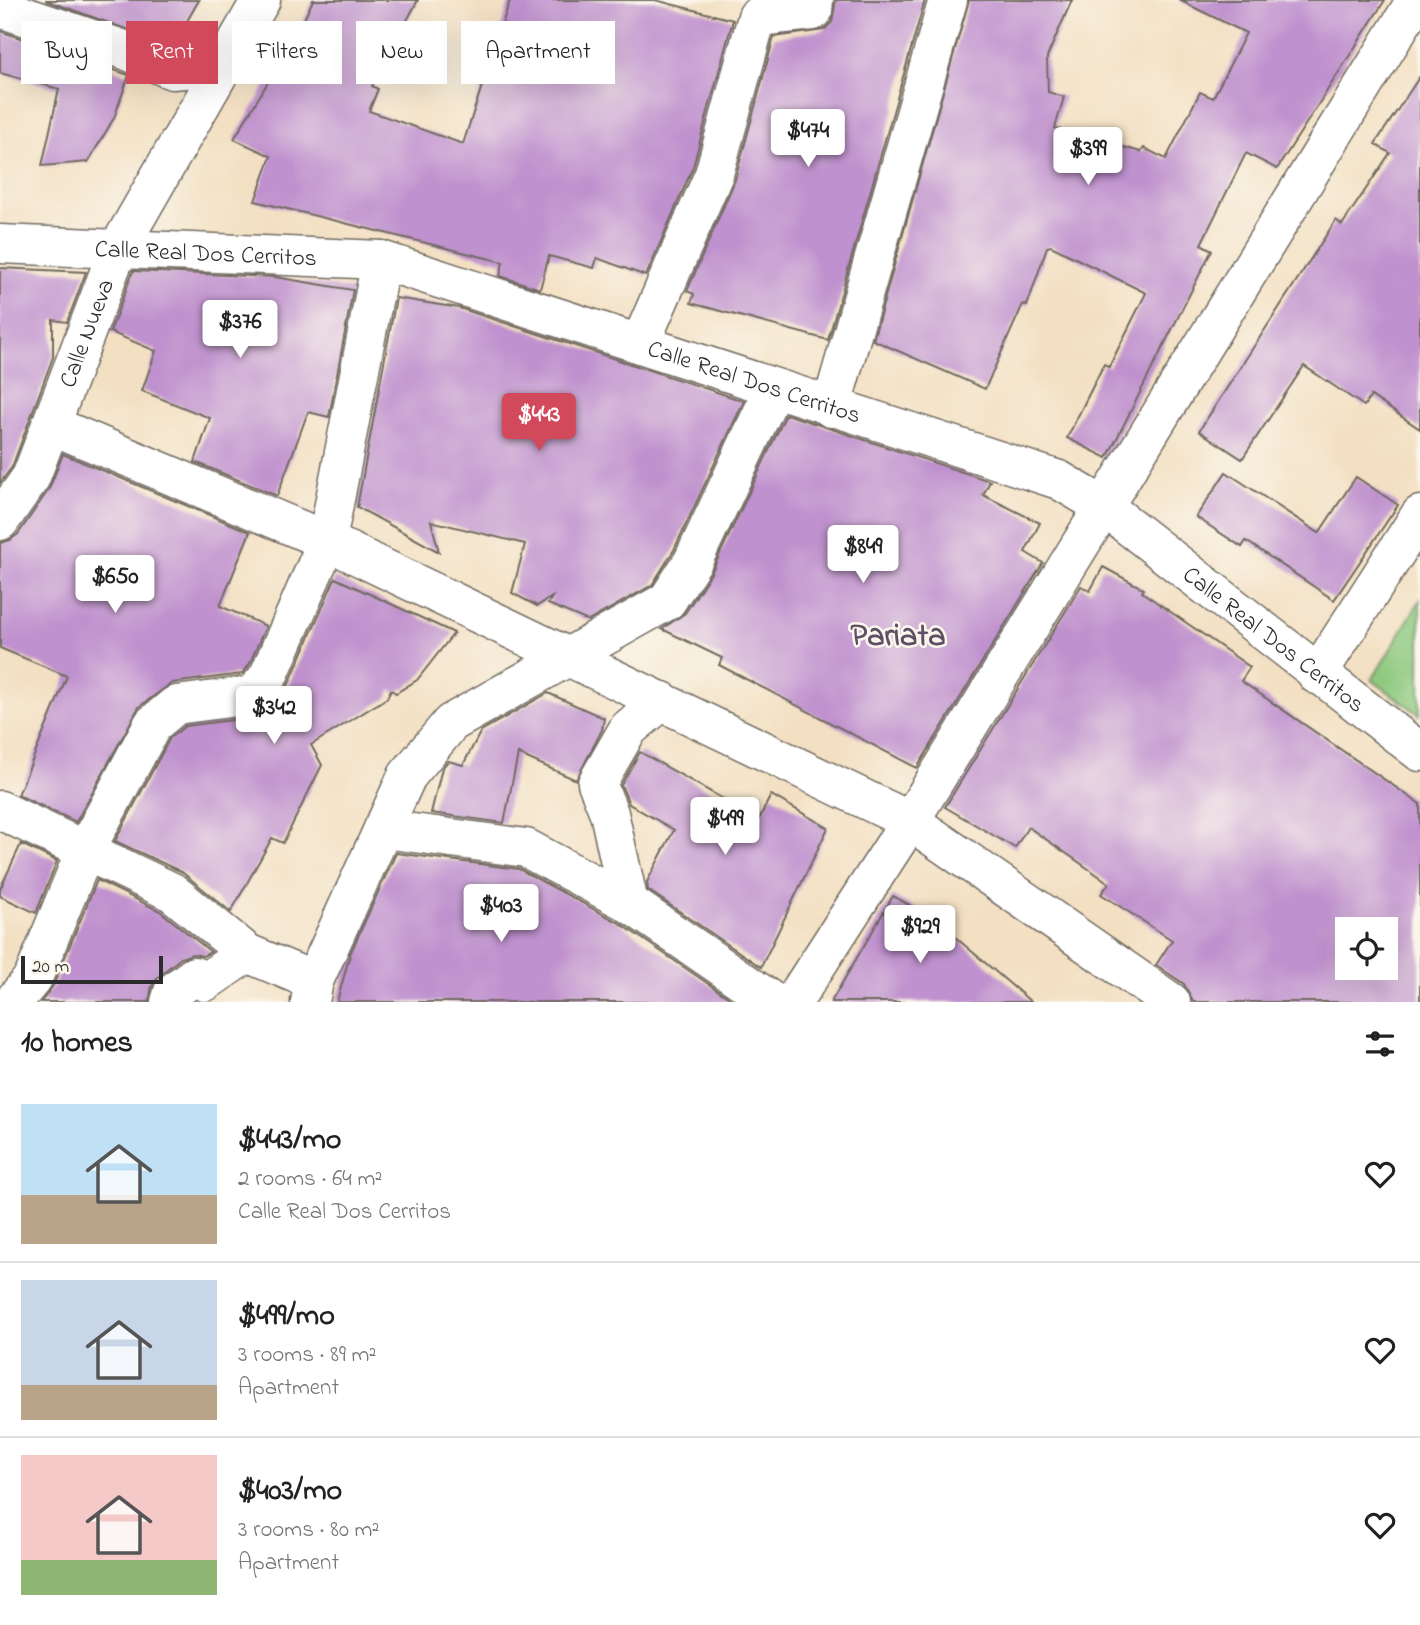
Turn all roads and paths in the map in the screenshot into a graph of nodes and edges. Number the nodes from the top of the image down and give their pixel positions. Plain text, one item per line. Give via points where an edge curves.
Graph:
1 (261, 0) edge
2 (814, 0) edge
3 (948, 0) edge
4 (1416, 0) edge
5 (0, 8) edge
6 (223, 66) junction
7 (0, 244) edge
8 (118, 249) junction
9 (381, 260) junction
10 (640, 344) junction
11 (774, 388) junction
12 (831, 408) junction
13 (51, 425) junction
14 (1103, 506) junction
15 (1420, 515) edge
16 (0, 521) edge
17 (327, 541) junction
18 (569, 656) junction
19 (1317, 674) junction
20 (662, 701) junction
21 (1420, 752) edge
22 (0, 810) edge
23 (910, 821) junction
24 (383, 829) junction
25 (85, 851) junction
26 (629, 904) junction
27 (247, 953) junction
28 (312, 992) edge
29 (13, 1002) edge
30 (170, 1002) edge
31 (773, 1002) edge
32 (793, 1002) edge
33 (1171, 1002) edge

1 - 6 street, Calle Nueva
2 - 10 street via 813,12 757,17 714,174
3 - 12 street
4 - 14 street
5 - 6 street via 172,70
6 - 8 street, Calle Nueva
7 - 8 street, Calle Real Dos Cerritos
8 - 9 street, Calle Real Dos Cerritos
8 - 13 street, Calle Nueva
9 - 10 street, Calle Real Dos Cerritos
9 - 17 street
10 - 11 street, Calle Real Dos Cerritos
11 - 12 street, Calle Real Dos Cerritos
11 - 18 street via 693,561 667,601
12 - 14 street, Calle Real Dos Cerritos via 1059,480
13 - 16 street, Calle Nueva via 31,477
13 - 17 street
14 - 19 street, Calle Real Dos Cerritos
14 - 23 street
15 - 19 street
17 - 18 street
17 - 25 street via 268,677 253,695 176,705 153,724
18 - 20 street
18 - 24 street via 451,723 407,776
19 - 21 street, Calle Real Dos Cerritos
20 - 23 street
20 - 26 street via 628,729 597,783 609,813
22 - 25 street
23 - 32 street
23 - 33 street
24 - 26 street via 526,848
24 - 28 street
25 - 27 street via 172,892
25 - 29 street via 33,978
26 - 31 street
27 - 28 street
27 - 30 street via 205,982 194,976 173,992

